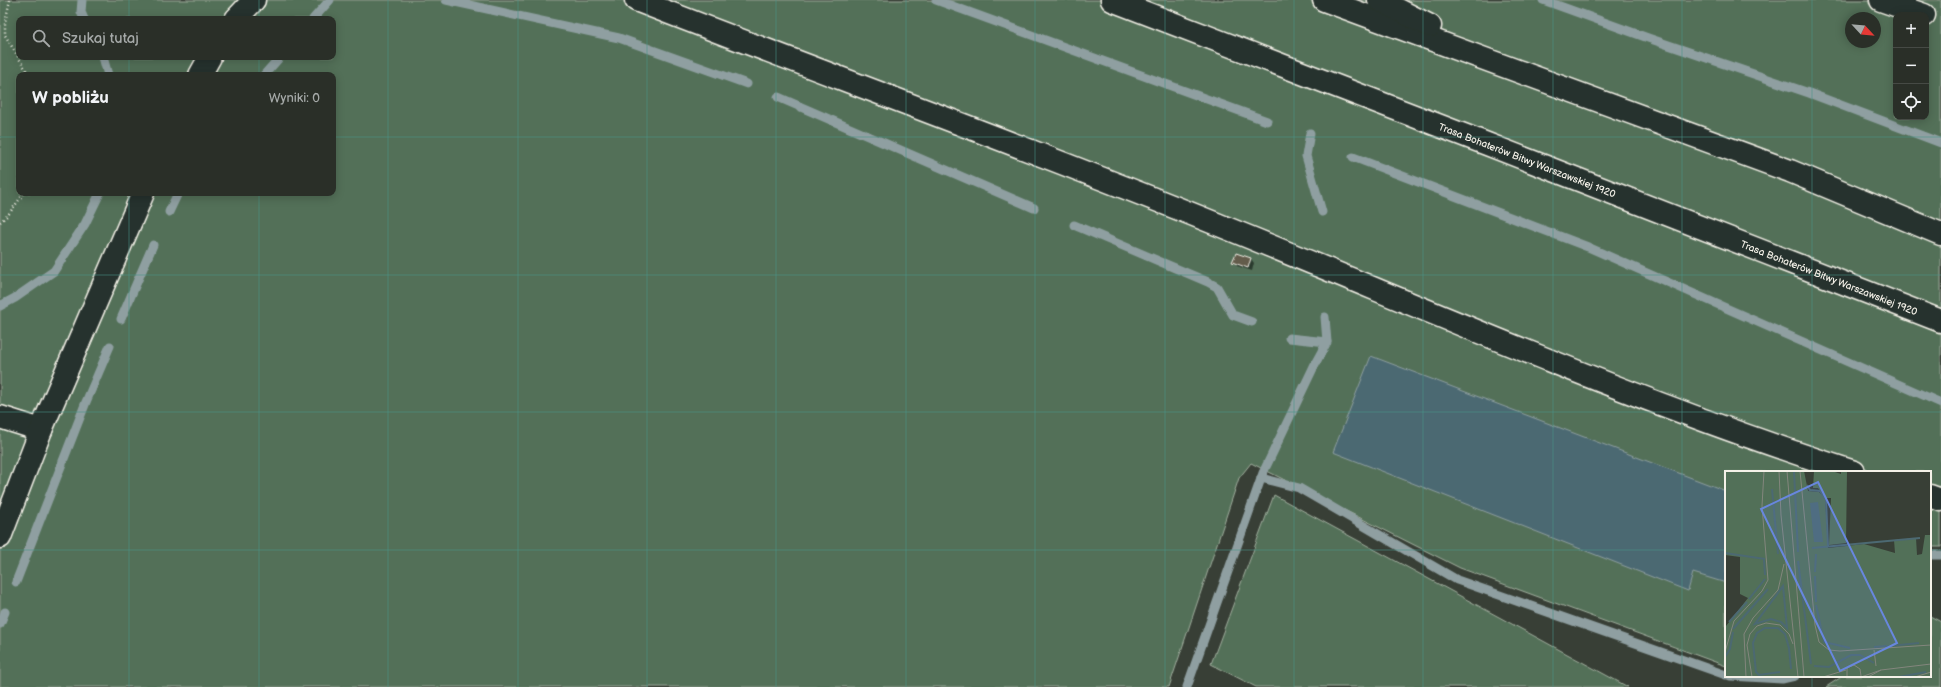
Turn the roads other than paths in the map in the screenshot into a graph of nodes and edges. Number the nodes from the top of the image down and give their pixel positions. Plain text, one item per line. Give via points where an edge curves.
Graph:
1 (254, 0) edge
2 (636, 0) edge
3 (1112, 0) edge
4 (1324, 0) edge
5 (1379, 0) edge
6 (1881, 0) edge
7 (1916, 12) edge
8 (239, 16) edge
9 (1929, 16) edge
10 (1941, 21) edge
11 (208, 60) edge
12 (1517, 70) junction
13 (202, 72) edge
14 (142, 196) edge
15 (1941, 234) edge
16 (1941, 321) edge
17 (0, 417) edge
18 (41, 430) junction
19 (1851, 471) edge
20 (1931, 496) edge
21 (1941, 500) edge
22 (0, 537) edge

1 - 8 main road
2 - 19 main road via 1151,198 1662,405
3 - 16 main road, Trasa Bohaterów Bitwy Warszawskiej 1920
4 - 12 main road
5 - 12 main road
6 - 7 main road
9 - 10 main road
11 - 13 main road
12 - 15 main road via 1790,171
14 - 18 main road
17 - 18 main road
18 - 22 main road
20 - 21 main road

